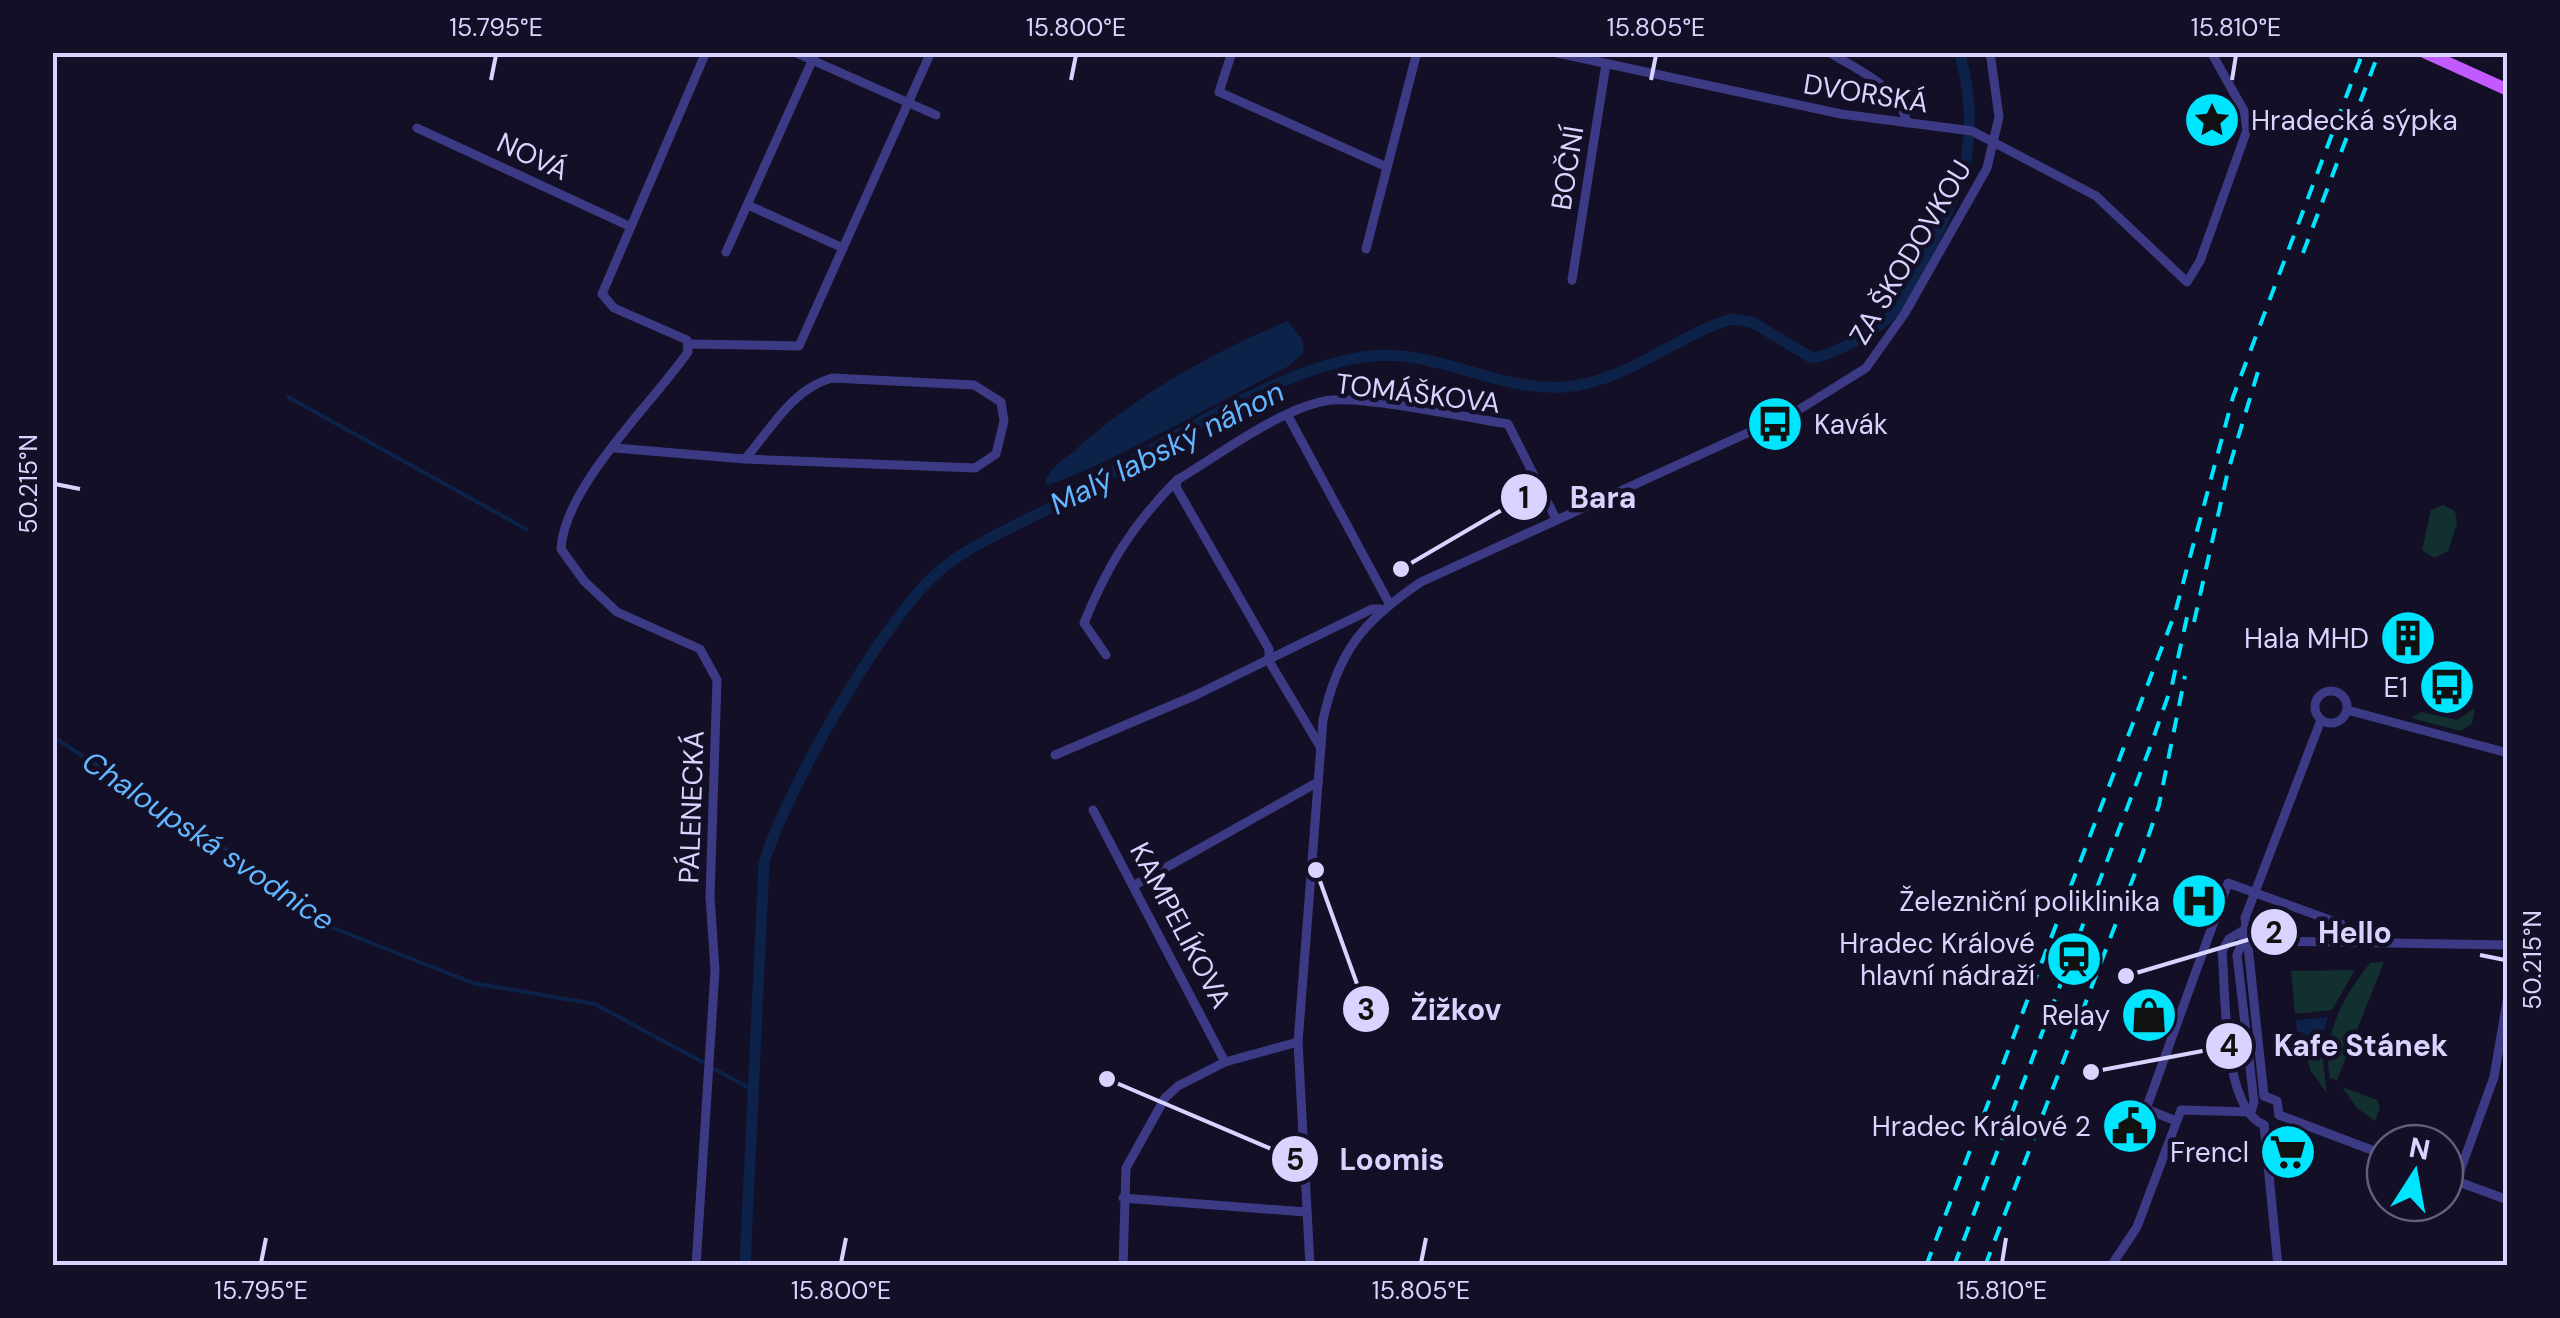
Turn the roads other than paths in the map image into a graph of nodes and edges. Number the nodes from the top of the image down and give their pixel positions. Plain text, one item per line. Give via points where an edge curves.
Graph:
1 (706, 52) edge
2 (794, 52) edge
3 (931, 52) edge
4 (1232, 52) edge
5 (1417, 52) edge
6 (1552, 52) edge
7 (1829, 52) edge
8 (1990, 52) edge
9 (2211, 52) edge
10 (2424, 52) edge
11 (814, 57) edge
12 (1606, 64) junction
13 (2508, 90) edge
14 (908, 103) junction
15 (936, 116) dead end
16 (1908, 123) junction
17 (417, 128) dead end
18 (1997, 140) junction
19 (1387, 167) junction
20 (748, 205) junction
21 (628, 226) junction
22 (843, 248) junction
23 (1366, 248) dead end
24 (726, 252) dead end
25 (1572, 280) dead end
26 (689, 344) junction
27 (1288, 416) junction
28 (616, 448) junction
29 (745, 459) junction
30 (1177, 480) junction
31 (1556, 519) junction
32 (1385, 606) junction
33 (1106, 655) dead end
34 (1269, 661) junction
35 (2347, 710) junction
36 (2321, 720) junction
37 (1321, 748) junction
38 (2508, 753) edge
39 (1055, 755) dead end
40 (1318, 782) junction
41 (1092, 810) dead end
42 (1135, 885) junction
43 (2252, 892) junction
44 (2247, 928) junction
45 (2350, 943) junction
46 (2508, 945) edge
47 (2508, 995) edge
48 (1298, 1042) junction
49 (1225, 1062) junction
50 (2264, 1096) junction
51 (2252, 1107) junction
52 (2279, 1114) junction
53 (2177, 1117) junction
54 (2264, 1125) junction
55 (2365, 1147) edge
56 (2465, 1158) edge
57 (2465, 1184) edge
58 (1123, 1198) junction
59 (2508, 1200) edge
60 (1306, 1212) junction
61 (696, 1266) edge
62 (1123, 1266) edge
63 (1310, 1266) edge
64 (2111, 1266) edge
65 (2278, 1266) edge

1 - 21 street
2 - 11 street
3 - 14 street
4 - 19 street via 1219,92
5 - 19 street
6 - 12 street, DVORSKÁ
7 - 16 street via 1887,89 1904,106
8 - 18 street, ZA ŠKODOVKOU via 1998,85
9 - 18 street, ZA ŠKODOVKOU via 2248,130 2187,282 2096,196
10 - 13 main road
11 - 14 street
11 - 20 street
12 - 16 street, DVORSKÁ
12 - 25 street, BOČNÍ
14 - 15 street
14 - 22 street
16 - 18 street, DVORSKÁ
17 - 21 street, NOVÁ
18 - 31 street, ZA ŠKODOVKOU via 1905,313 1866,368 1800,409
19 - 23 street
20 - 22 street
20 - 24 street
21 - 26 street via 606,277 606,302
22 - 26 street via 798,347
26 - 28 street, PÁLENECKÁ
27 - 30 street, TOMÁŠKOVA
27 - 31 street, TOMÁŠKOVA via 1327,400 1508,424
27 - 32 street
28 - 29 street
28 - 61 street, PÁLENECKÁ via 582,486 561,537 564,556 617,612 700,649 717,680 710,896 716,970
29 - 29 street via 975,468 996,454 1001,402 974,385 832,378 796,395
30 - 33 street, TOMÁŠKOVA via 1116,552 1084,623
30 - 34 street
31 - 32 street, ZA ŠKODOVKOU via 1421,582
32 - 34 street
32 - 37 street, ZA ŠKODOVKOU via 1333,676
34 - 37 street
34 - 39 street
35 - 36 street via 2337,722
35 - 36 street via 2337,692 2322,694 2314,707
35 - 38 street
36 - 43 street
37 - 40 street, ZA ŠKODOVKOU
40 - 42 street
40 - 48 street, ZA ŠKODOVKOU
41 - 42 street, KAMPELÍKOVA
42 - 49 street, KAMPELÍKOVA
43 - 44 street
43 - 45 street via 2341,924
43 - 53 street via 2228,883 2146,1109
44 - 45 street via 2266,942
44 - 50 street
44 - 51 street via 2237,954
44 - 51 street via 2222,951 2235,1094
45 - 46 street
47 - 56 street via 2490,1093
48 - 49 street
48 - 60 street, ZA ŠKODOVKOU
49 - 58 street via 1165,1098 1130,1157
50 - 51 street
50 - 52 street via 2276,1102
51 - 53 street via 2190,1108
51 - 54 street
52 - 54 street
52 - 55 street
53 - 64 street via 2132,1236
54 - 65 street
57 - 59 street
58 - 60 street
58 - 62 street
60 - 63 street, ZA ŠKODOVKOU

